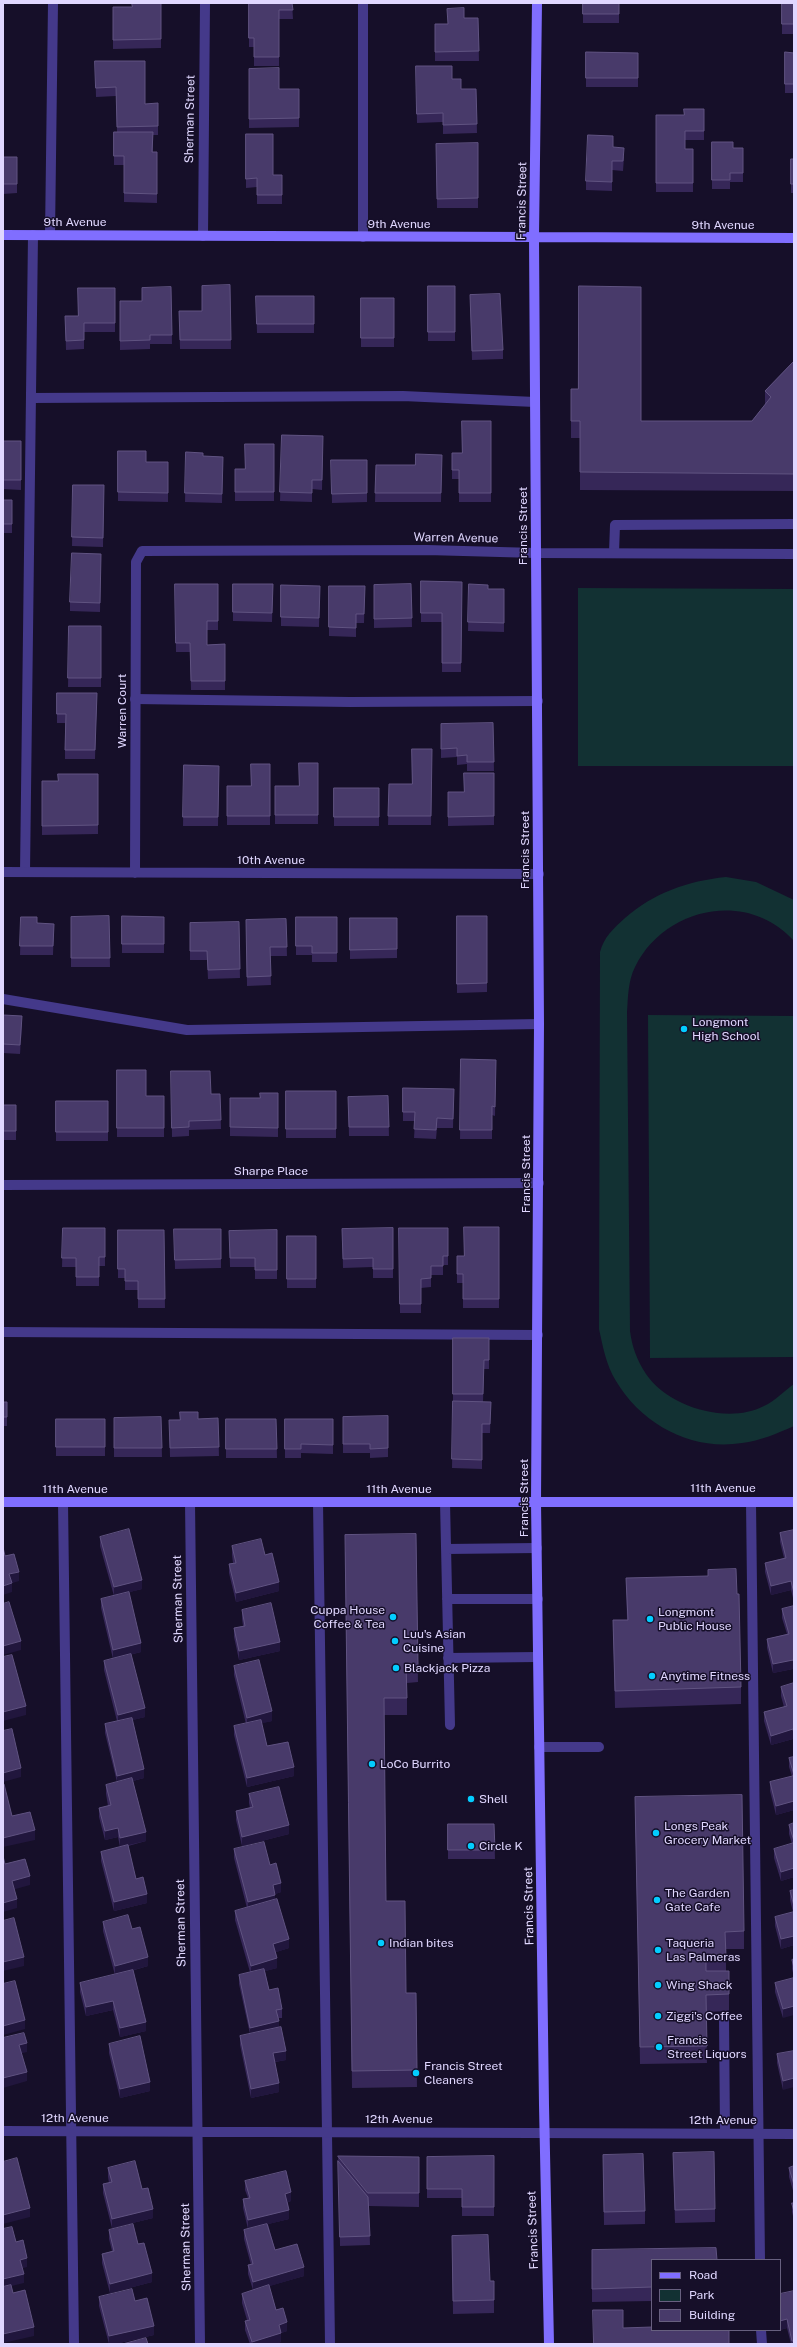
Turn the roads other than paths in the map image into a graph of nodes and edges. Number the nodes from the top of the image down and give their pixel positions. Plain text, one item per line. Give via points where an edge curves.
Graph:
1 (53, 3) edge
2 (205, 3) edge
3 (363, 3) edge
4 (538, 3) edge
5 (3, 235) edge
6 (33, 235) junction
7 (50, 235) junction
8 (203, 236) junction
9 (363, 237) junction
10 (534, 237) junction
11 (794, 238) edge
12 (31, 398) junction
13 (535, 402) junction
14 (794, 524) edge
15 (142, 551) joint
16 (536, 553) junction
17 (614, 553) junction
18 (794, 554) edge
19 (136, 699) junction
20 (538, 701) junction
21 (3, 872) edge
22 (25, 872) junction
23 (135, 873) junction
24 (539, 874) junction
25 (3, 999) edge
26 (539, 1024) junction
27 (539, 1183) junction
28 (3, 1185) edge
29 (3, 1332) edge
30 (538, 1335) junction
31 (3, 1502) edge
32 (62, 1502) junction
33 (190, 1502) junction
34 (318, 1502) junction
35 (446, 1502) junction
36 (536, 1502) junction
37 (751, 1502) junction
38 (794, 1502) edge
39 (537, 1548) junction
40 (446, 1549) junction
41 (447, 1599) junction
42 (538, 1599) junction
43 (538, 1657) junction
44 (448, 1658) junction
45 (450, 1725) dead end
46 (539, 1748) junction
47 (599, 1748) dead end
48 (724, 2018) dead end
49 (3, 2131) edge
50 (70, 2132) junction
51 (198, 2132) junction
52 (327, 2132) junction
53 (544, 2133) junction
54 (725, 2133) junction
55 (758, 2134) junction
56 (794, 2134) edge
57 (760, 2259) edge
58 (761, 2331) edge
59 (74, 2344) edge
60 (200, 2344) edge
61 (330, 2344) edge
62 (550, 2344) edge
63 (762, 2344) edge

1 - 7 street
2 - 8 street, Sherman Street
3 - 9 street
4 - 10 street, Francis Street
5 - 6 street, 9th Avenue
6 - 7 street, 9th Avenue
6 - 12 street
7 - 8 street, 9th Avenue
8 - 9 street, 9th Avenue
9 - 10 street, 9th Avenue
10 - 11 street, 9th Avenue
10 - 13 street, Francis Street
12 - 13 street via 403,396
12 - 22 street
13 - 16 street, Francis Street
14 - 17 street via 614,525
15 - 16 street, Warren Avenue via 427,550
15 - 19 street, Warren Court via 136,562
16 - 17 street, Warren Avenue
16 - 20 street, Francis Street
17 - 18 street, Warren Avenue
19 - 20 street
19 - 23 street, Warren Court
20 - 24 street, Francis Street
21 - 22 street, 10th Avenue
22 - 23 street, 10th Avenue
23 - 24 street, 10th Avenue
24 - 26 street, Francis Street
25 - 26 street via 187,1030
26 - 27 street, Francis Street
27 - 28 street, Sharpe Place
27 - 30 street, Francis Street
29 - 30 street
30 - 36 street, Francis Street
31 - 32 street, 11th Avenue
32 - 33 street, 11th Avenue
32 - 50 street
33 - 34 street, 11th Avenue
33 - 51 street, Sherman Street
34 - 35 street, 11th Avenue
34 - 52 street
35 - 36 street, 11th Avenue
35 - 40 street
36 - 37 street, 11th Avenue
36 - 39 street, Francis Street
37 - 38 street, 11th Avenue
37 - 55 street
39 - 40 street
39 - 42 street, Francis Street
40 - 41 street
41 - 42 street
41 - 44 street
42 - 43 street, Francis Street
43 - 44 street
43 - 46 street, Francis Street
44 - 45 street
46 - 47 street
46 - 53 street, Francis Street
48 - 54 street
49 - 50 street, 12th Avenue
50 - 51 street, 12th Avenue
50 - 59 street
51 - 52 street, 12th Avenue
51 - 60 street, Sherman Street
52 - 53 street, 12th Avenue
52 - 61 street
53 - 54 street, 12th Avenue
53 - 62 street, Francis Street
54 - 55 street, 12th Avenue
55 - 56 street, 12th Avenue
55 - 57 street
58 - 63 street

